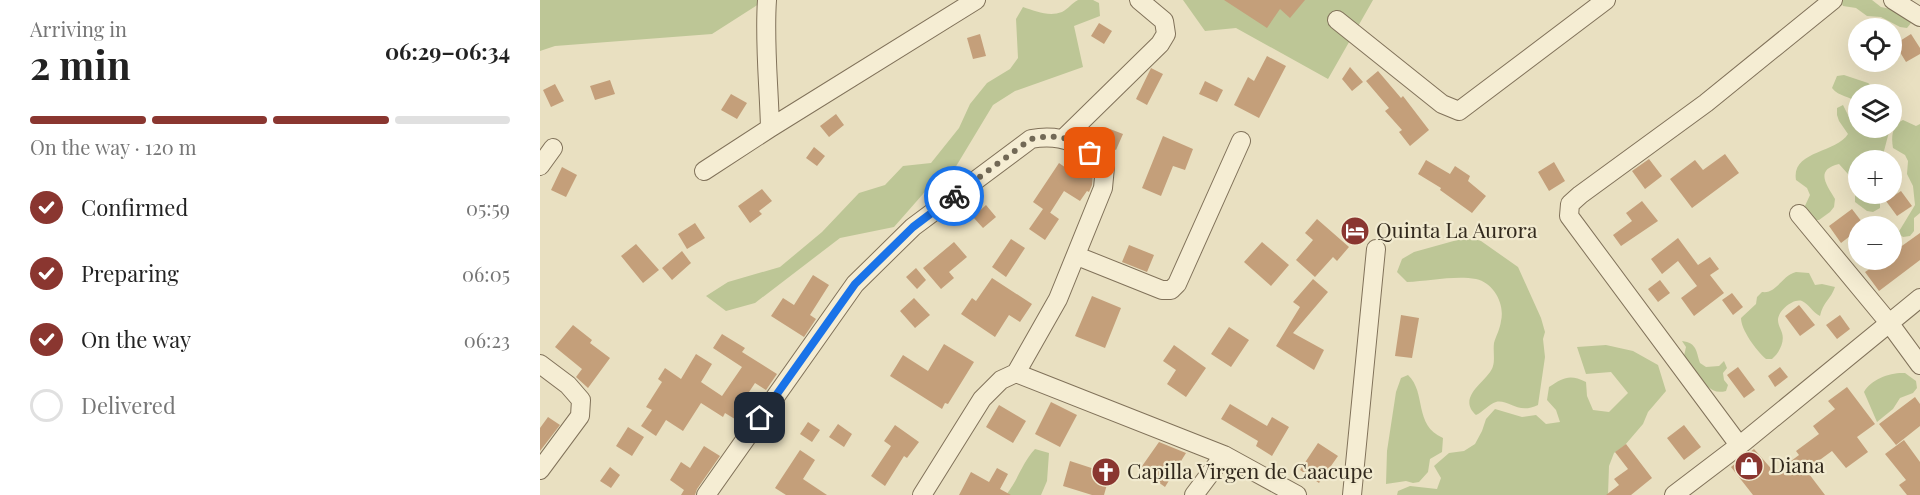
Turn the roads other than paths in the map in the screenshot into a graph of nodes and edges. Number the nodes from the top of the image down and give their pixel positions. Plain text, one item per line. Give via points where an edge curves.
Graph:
1 (767, 0) edge
2 (976, 0) edge
3 (1139, 0) edge
4 (1606, 0) edge
5 (1833, 0) edge
6 (1893, 0) edge
7 (1920, 17) edge
8 (1337, 20) dead end
9 (770, 128) junction
10 (1064, 138) junction
11 (1241, 141) dead end
12 (554, 148) dead end
13 (540, 166) edge
14 (704, 171) dead end
15 (1799, 214) dead end
16 (1376, 249) dead end
17 (1077, 256) junction
18 (1920, 298) edge
19 (1890, 324) junction
20 (540, 364) edge
21 (1920, 365) edge
22 (1016, 373) junction
23 (1739, 445) junction
24 (1224, 455) junction
25 (540, 470) edge
26 (706, 495) edge
27 (922, 495) edge
28 (1194, 495) edge
29 (1297, 495) edge
30 (1352, 495) edge
31 (1674, 495) edge

1 - 9 street
2 - 9 street
3 - 10 street via 1164,21 1166,34
4 - 8 street via 1459,111 1442,104
5 - 23 street via 1706,103 1570,204 1569,216
6 - 7 street
9 - 14 street
10 - 17 street via 1105,167 1103,188
10 - 26 street via 1031,139 913,227 863,276
11 - 17 street via 1171,290 1162,290
12 - 13 street
15 - 19 street
16 - 30 street
17 - 22 street via 1058,299
18 - 19 street
19 - 21 street
19 - 23 street
20 - 25 street via 581,400 580,416
22 - 24 street
22 - 27 street via 1001,380 982,399
23 - 31 street
24 - 28 street
24 - 29 street

